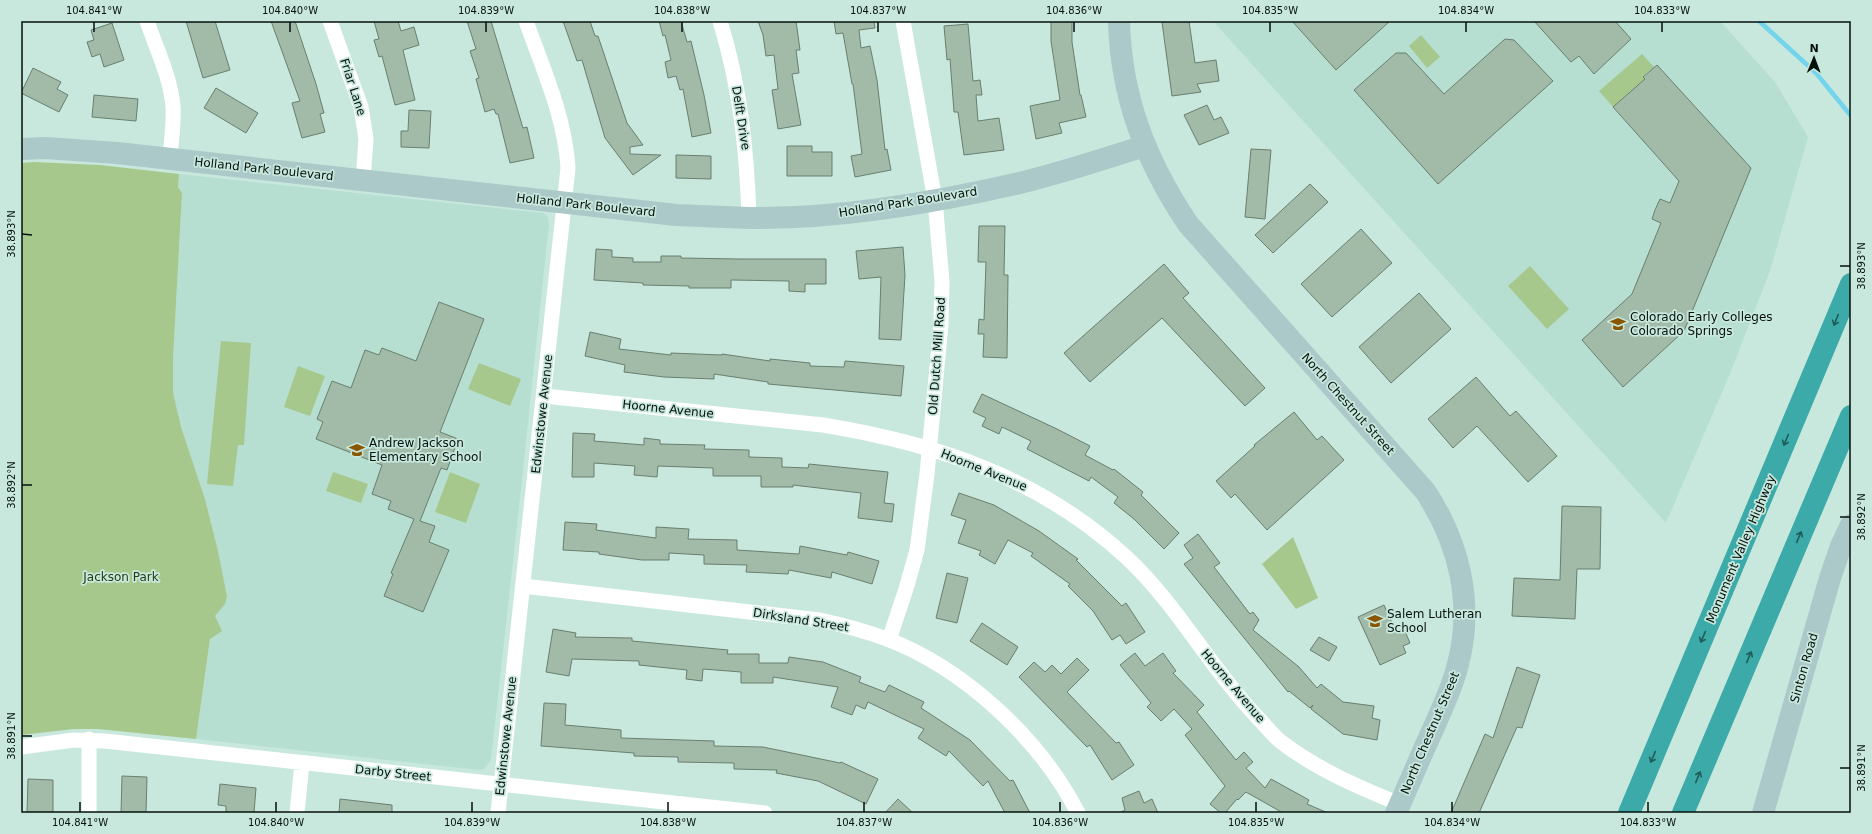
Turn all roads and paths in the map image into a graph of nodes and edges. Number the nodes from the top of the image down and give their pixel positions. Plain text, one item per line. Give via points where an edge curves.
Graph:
1 (146, 21) edge
2 (330, 21) edge
3 (526, 21) edge
4 (720, 21) edge
5 (903, 21) edge
6 (1119, 21) edge
7 (1145, 146) junction
8 (21, 149) edge
9 (170, 160) junction
10 (363, 180) junction
11 (935, 200) junction
12 (564, 202) junction
13 (749, 218) junction
14 (1851, 284) edge
15 (544, 396) junction
16 (1851, 416) edge
17 (929, 448) junction
18 (1851, 525) edge
19 (523, 586) junction
20 (889, 640) junction
21 (89, 740) junction
22 (21, 747) edge
23 (302, 763) junction
24 (501, 785) junction
25 (1398, 809) edge
26 (89, 813) edge
27 (297, 813) edge
28 (498, 813) edge
29 (765, 813) edge
30 (1078, 813) edge
31 (1629, 813) edge
32 (1683, 813) edge
33 (1762, 813) edge

1 - 9 street via 173,106
2 - 10 street, Friar Lane via 361,107 366,139
3 - 12 street, Edwinstowe Avenue via 562,124 567,146 568,168
4 - 13 street, Delft Drive via 728,46 744,126
5 - 11 street, Old Dutch Mill Road
6 - 7 street, North Chestnut Street via 1124,75 1132,110
7 - 11 street, Holland Park Boulevard via 1015,184
7 - 25 street, North Chestnut Street via 1167,193 1188,224 1424,491 1440,514 1450,537 1463,587 1464,631 1458,664 1449,692
8 - 9 street, Holland Park Boulevard via 62,149
9 - 10 street, Holland Park Boulevard
10 - 12 street, Holland Park Boulevard
11 - 13 street, Holland Park Boulevard via 809,216
11 - 17 street, Old Dutch Mill Road via 942,281 941,324
12 - 13 street, Holland Park Boulevard via 676,214
12 - 15 street, Edwinstowe Avenue
14 -> 31 highway, Monument Valley Highway
15 - 17 street, Hoorne Avenue via 823,425
15 - 19 street, Edwinstowe Avenue
32 -> 16 highway
17 - 20 street, Old Dutch Mill Road via 917,550
17 - 25 street, Hoorne Avenue via 1015,480 1090,526 1152,584 1241,700 1279,740 1306,759
18 - 33 street, Sinton Road via 1830,578
19 - 20 street, Dirksland Street via 814,619 853,627
19 - 24 street, Edwinstowe Avenue
20 - 30 street, Dirksland Street via 932,662 993,705 1044,758 1065,787
21 - 22 street, Darby Street
21 - 23 street, Darby Street
21 - 26 street
23 - 24 street, Darby Street
23 - 27 street
24 - 28 street, Edwinstowe Avenue
24 - 29 street, Darby Street

